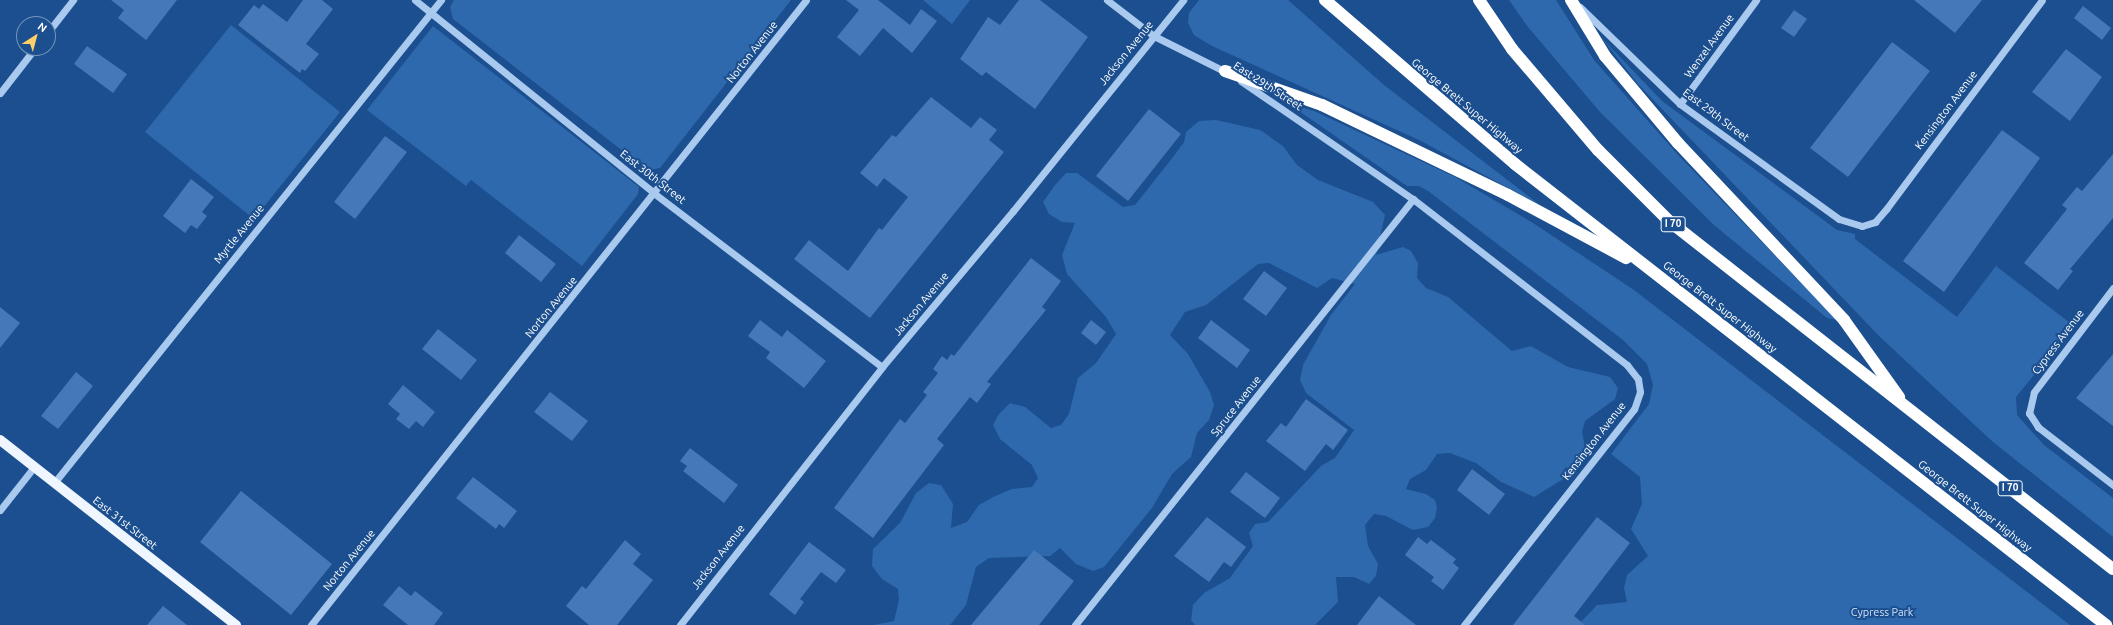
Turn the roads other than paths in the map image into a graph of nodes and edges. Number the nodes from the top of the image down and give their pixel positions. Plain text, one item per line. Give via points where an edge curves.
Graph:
1 (73, 0) edge
2 (416, 0) edge
3 (441, 0) edge
4 (806, 0) edge
5 (1107, 0) edge
6 (1182, 0) edge
7 (1325, 0) edge
8 (1479, 0) edge
9 (1572, 0) edge
10 (1756, 0) edge
11 (2042, 0) edge
12 (430, 12) junction
13 (56, 22) edge
14 (1154, 36) junction
15 (29, 56) edge
16 (1226, 71) junction
17 (0, 93) edge
18 (1680, 104) junction
19 (655, 194) junction
20 (1413, 199) junction
21 (1862, 226) joint
22 (1657, 275) junction
23 (2113, 288) edge
24 (882, 367) junction
25 (1907, 408) junction
26 (0, 440) edge
27 (34, 467) junction
28 (54, 483) junction
29 (2113, 485) edge
30 (0, 510) edge
31 (2113, 569) edge
32 (236, 625) edge
33 (311, 625) edge
34 (680, 625) edge
35 (1075, 625) edge
36 (1464, 625) edge
37 (2106, 625) edge

1 - 13 street
2 - 12 street, East 30th Street
3 - 12 street, Myrtle Avenue
4 - 19 street, Norton Avenue
5 - 14 street, East 29th Street
6 - 14 street, Jackson Avenue
7 - 22 highway, George Brett Super Highway via 1515,164
8 - 25 highway, I 70 via 1512,49 1567,114 1669,221
9 - 18 street, East 29th Street
9 - 25 highway via 1605,56 1678,143 1844,320
10 - 18 street, Wenzel Avenue
11 - 21 street, Kensington Avenue via 1875,222
12 - 19 street, East 30th Street
12 - 28 street, Myrtle Avenue
14 - 16 street, East 29th Street
14 - 24 street, Jackson Avenue via 1013,211
15 - 17 street
16 - 20 street, East 29th Street via 1279,104
16 - 22 highway via 1322,105 1508,195
18 - 21 street, East 29th Street via 1839,219
19 - 24 street, East 30th Street
19 - 33 street, Norton Avenue
20 - 35 street, Spruce Avenue
20 - 36 street, Kensington Avenue via 1627,365 1638,379 1640,392 1634,409
22 - 37 highway, George Brett Super Highway
23 - 29 street, Cypress Avenue via 2034,392 2029,413 2038,427
24 - 34 street, Jackson Avenue
25 - 31 highway, I 70
26 - 27 main road, East 31st Street
27 - 28 main road, East 31st Street
27 - 30 street
28 - 32 main road, East 31st Street

